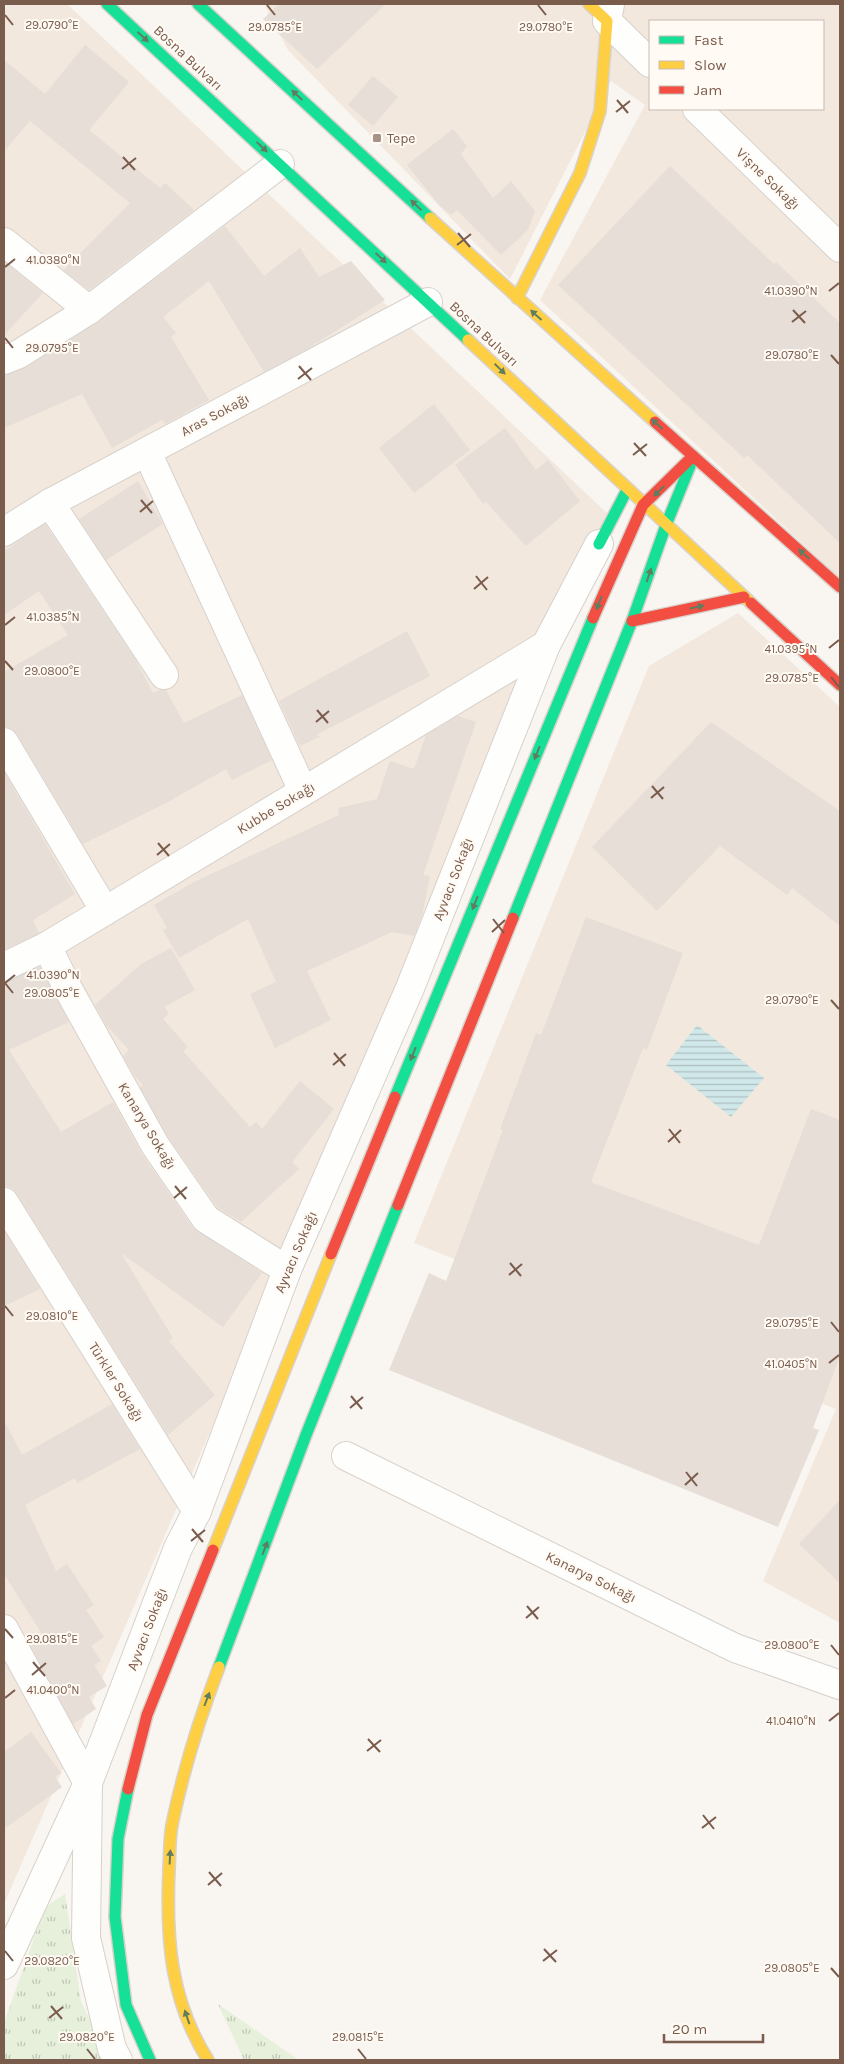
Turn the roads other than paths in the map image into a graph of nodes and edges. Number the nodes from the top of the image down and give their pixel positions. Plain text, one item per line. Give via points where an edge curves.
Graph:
1 (107, 4) edge
2 (198, 4) edge
3 (602, 10) edge
4 (232, 21) dead end
5 (235, 38) junction
6 (649, 62) edge
7 (698, 110) edge
8 (280, 164) junction
9 (4, 242) edge
10 (840, 248) edge
11 (517, 298) junction
12 (428, 302) junction
13 (89, 310) junction
14 (4, 360) edge
15 (147, 452) junction
16 (693, 456) junction
17 (627, 490) junction
18 (50, 503) junction
19 (644, 505) junction
20 (666, 525) junction
21 (4, 532) edge
22 (608, 551) junction
23 (840, 587) edge
24 (744, 597) junction
25 (632, 621) junction
26 (546, 644) junction
27 (164, 675) dead end
28 (840, 685) edge
29 (4, 742) edge
30 (303, 792) junction
31 (105, 911) junction
32 (47, 946) junction
33 (4, 967) edge
34 (4, 1202) edge
35 (287, 1270) junction
36 (346, 1456) dead end
37 (197, 1510) junction
38 (4, 1629) edge
39 (840, 1684) edge
40 (88, 1783) junction
41 (4, 1965) edge
42 (118, 2060) edge
43 (150, 2060) edge
44 (208, 2060) edge

1 -> 8 main road, Bosna Bulvarı
2 - 5 main road
3 - 6 street
3 - 11 main road via 600,111 580,173
4 - 5 main road
11 -> 5 main road
7 - 10 street, Vişne Sokağı
8 -> 12 main road, Bosna Bulvarı
8 - 13 street
9 - 13 street
16 -> 11 main road
12 - 15 street, Aras Sokağı
12 -> 17 main road, Bosna Bulvarı
13 - 14 street
15 - 18 street, Aras Sokağı
15 - 30 street
16 -> 19 main road
16 - 20 main road
23 -> 16 main road
17 - 19 main road, Bosna Bulvarı
17 - 22 main road
17 - 22 main road
18 - 21 street, Aras Sokağı
18 - 27 street
19 - 20 main road, Bosna Bulvarı
19 - 22 main road
20 - 24 main road, Bosna Bulvarı
25 -> 20 main road
22 - 26 street, Ayvacı Sokağı
22 -> 43 main road via 147,1715 118,1839 115,1917 126,2005
25 -> 24 main road
24 - 28 main road, Bosna Bulvarı
44 -> 25 main road via 193,2036 173,1976 167,1912 172,1822 198,1722 309,1426
26 - 30 street, Kubbe Sokağı
26 - 35 street, Ayvacı Sokağı via 410,988
29 - 31 street
30 - 31 street, Kubbe Sokağı
31 - 32 street, Kubbe Sokağı
32 - 33 street, Kubbe Sokağı
32 - 35 street, Kanarya Sokağı via 155,1144 206,1220
34 - 37 street, Türkler Sokağı
35 - 37 street, Ayvacı Sokağı
36 - 39 street, Kanarya Sokağı via 734,1648
37 - 40 street, Ayvacı Sokağı via 178,1548
38 - 40 street
40 - 41 street, Ayvacı Sokağı
40 - 42 street via 86,1938 112,2050

